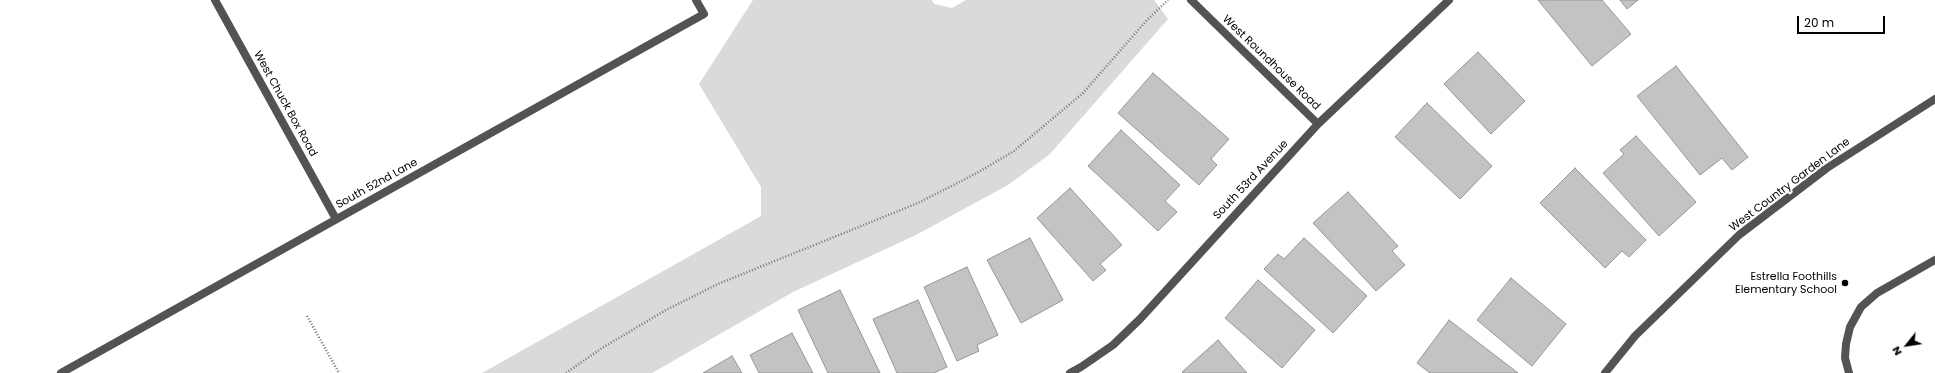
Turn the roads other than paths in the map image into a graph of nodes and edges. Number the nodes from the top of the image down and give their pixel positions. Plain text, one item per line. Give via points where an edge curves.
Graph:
1 (214, 0) edge
2 (696, 0) edge
3 (1191, 0) edge
4 (1449, 0) edge
5 (1935, 99) edge
6 (1318, 124) junction
7 (336, 220) junction
8 (1935, 260) edge
9 (61, 373) edge
10 (1070, 373) edge
11 (1605, 373) edge
12 (1849, 373) edge

1 - 7 street, West Chuck Box Road
2 - 7 street, South 52nd Lane via 704,14
3 - 6 street, West Roundhouse Road
4 - 6 street, South 53rd Avenue
5 - 11 street, West Country Garden Lane via 1827,168 1739,235 1635,336
6 - 10 street, South 53rd Avenue via 1140,319 1113,345
7 - 9 street, South 52nd Lane
8 - 12 street via 1877,293 1861,307 1850,327 1846,344 1845,358

